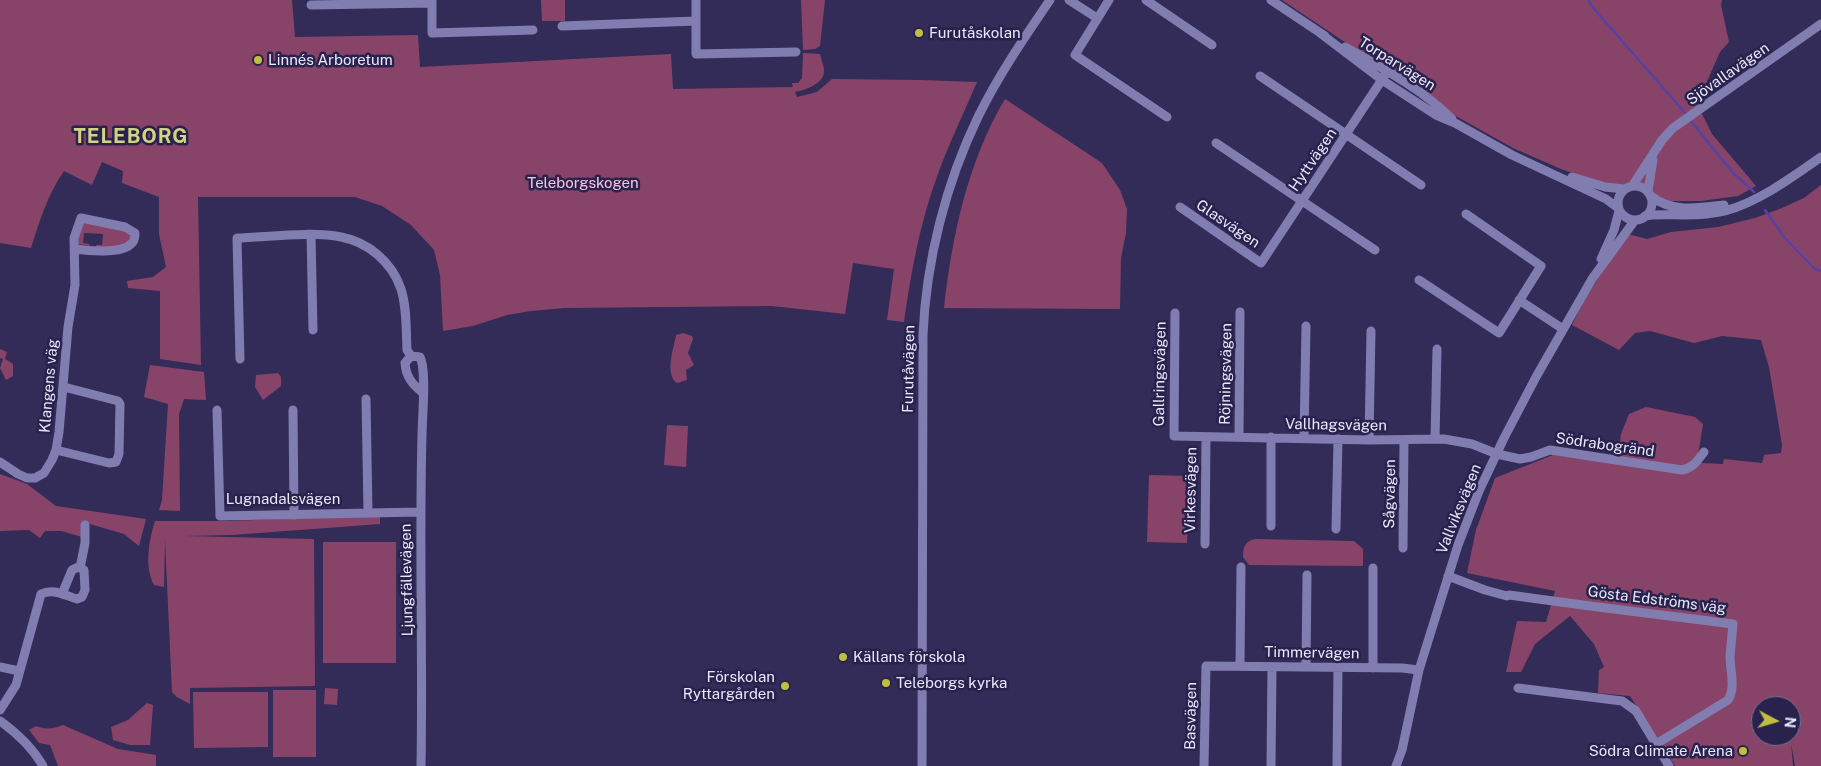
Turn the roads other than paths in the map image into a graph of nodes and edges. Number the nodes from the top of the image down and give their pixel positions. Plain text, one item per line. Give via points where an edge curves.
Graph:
1 (696, 0) edge
2 (1050, 0) edge
3 (1069, 0) edge
4 (1110, 0) edge
5 (1146, 0) edge
6 (1271, 0) edge
7 (432, 1) edge
8 (311, 5) dead end
9 (1097, 18) junction
10 (696, 21) junction
11 (1821, 24) edge
12 (562, 26) dead end
13 (534, 30) dead end
14 (1212, 45) dead end
15 (796, 52) dead end
16 (1260, 76) dead end
17 (1385, 76) junction
18 (1167, 117) dead end
19 (1346, 136) junction
20 (1216, 143) dead end
21 (1655, 152) junction
22 (1821, 157) edge
23 (1531, 164) junction
24 (1421, 185) dead end
25 (1633, 186) junction
26 (1624, 189) junction
27 (1649, 194) junction
28 (1302, 201) junction
29 (1737, 206) junction
30 (1180, 208) dead end
31 (1619, 209) junction
32 (1466, 214) dead end
33 (1645, 216) junction
34 (1635, 220) junction
35 (311, 235) junction
36 (75, 249) junction
37 (1375, 250) dead end
38 (1261, 263) joint
39 (1592, 279) junction
40 (1419, 280) dead end
41 (1519, 300) junction
42 (1240, 312) dead end
43 (1175, 313) dead end
44 (1306, 326) dead end
45 (1564, 329) junction
46 (313, 330) dead end
47 (1371, 331) dead end
48 (1437, 349) dead end
49 (411, 356) junction
50 (240, 359) dead end
51 (64, 387) junction
52 (423, 393) junction
53 (366, 399) dead end
54 (216, 410) dead end
55 (293, 410) dead end
56 (1174, 434) joint
57 (1206, 437) junction
58 (1239, 437) junction
59 (1271, 437) junction
60 (1304, 438) junction
61 (1338, 439) junction
62 (1435, 439) junction
63 (1370, 440) junction
64 (1404, 440) junction
65 (56, 450) junction
66 (1704, 452) dead end
67 (1497, 454) junction
68 (0, 462) edge
69 (368, 512) junction
70 (420, 512) junction
71 (294, 515) junction
72 (85, 525) dead end
73 (1271, 526) dead end
74 (1336, 528) dead end
75 (1205, 544) dead end
76 (1403, 548) dead end
77 (1241, 567) dead end
78 (80, 568) junction
79 (1373, 568) dead end
80 (1307, 575) dead end
81 (1448, 576) junction
82 (62, 594) junction
83 (0, 666) edge
84 (1206, 666) joint
85 (1240, 666) junction
86 (1272, 667) junction
87 (1306, 668) junction
88 (1338, 668) junction
89 (1373, 668) junction
90 (1419, 670) junction
91 (19, 672) junction
92 (1518, 688) dead end
93 (0, 710) edge
94 (0, 721) edge
95 (1656, 744) junction
96 (43, 766) edge
97 (421, 766) edge
98 (922, 766) edge
99 (1204, 766) edge
100 (1271, 766) edge
101 (1337, 766) edge
102 (1396, 766) edge
103 (1669, 766) edge

1 - 10 street
2 - 98 street, Furutåvägen via 1008,63 957,166 928,283 923,334
3 - 9 street
4 - 9 street
5 - 14 street
6 - 17 street, Torparvägen
7 - 8 street
7 - 13 street via 432,33
9 - 18 street via 1075,55
10 - 12 street
10 - 15 street via 696,54
11 - 21 street, Sjövallavägen via 1673,128
16 - 19 street
17 - 19 street, Hyttvägen
17 - 23 street, Torparvägen via 1436,115
19 - 24 street
19 - 28 street, Hyttvägen
20 - 28 street
21 - 25 street, Sjövallavägen
21 - 27 street, Sjövallavägen
22 - 29 street via 1787,181
23 - 26 street, Torparvägen via 1600,186
23 - 31 street, Torparvägen via 1606,198
25 - 26 street
25 - 27 street via 1640,186
26 - 31 street via 1618,198
27 - 29 street via 1658,202 1683,208
27 - 33 street via 1651,207
28 - 37 street
28 - 38 street, Hyttvägen
29 - 33 street via 1706,214
30 - 38 street, Glasvägen
31 - 34 street via 1626,218
31 - 39 street, Vallviksvägen via 1614,230
32 - 41 street via 1541,266
33 - 34 street
34 - 39 street, Vallviksvägen
35 - 46 street
35 - 49 street via 353,240 388,264 401,290 407,350
35 - 50 street via 238,238
36 - 36 street, Klangens väg via 74,238 82,218 125,227 135,233 131,245 125,247 104,252
36 - 51 street, Klangens väg via 75,285
39 - 45 street, Vallviksvägen
40 - 41 street via 1499,333
41 - 45 street
42 - 58 street, Röjningsvägen
43 - 56 street, Gallringsvägen
44 - 60 street
45 - 67 street, Vallviksvägen
47 - 63 street
48 - 62 street
49 - 52 street, Ljungfällevägen via 420,357 423,362
49 - 52 street via 405,363 406,374
51 - 65 street, Klangens väg
51 - 65 street via 118,401 119,454 116,462 109,463
52 - 70 street, Ljungfällevägen
53 - 69 street
54 - 71 street, Lugnadalsvägen via 220,516
55 - 71 street
56 - 57 street, Vallhagsvägen
57 - 58 street, Vallhagsvägen
57 - 75 street, Virkesvägen
58 - 59 street, Vallhagsvägen
59 - 60 street, Vallhagsvägen
59 - 73 street
60 - 61 street, Vallhagsvägen
61 - 63 street, Vallhagsvägen
61 - 74 street
62 - 64 street, Vallhagsvägen
62 - 67 street, Vallhagsvägen via 1472,444
63 - 64 street, Vallhagsvägen
64 - 76 street, Sågvägen
65 - 68 street, Klangens väg via 44,473 36,478 18,474
66 - 67 street, Södrabogränd via 1696,463 1682,470 1550,450 1520,459
67 - 81 street, Vallviksvägen via 1479,491
69 - 70 street, Lugnadalsvägen
69 - 71 street, Lugnadalsvägen
70 - 97 street, Ljungfällevägen
72 - 78 street
77 - 85 street
78 - 82 street via 72,570
78 - 82 street via 84,570 82,597 77,599
79 - 89 street
80 - 87 street
81 - 90 street, Vallviksvägen
81 - 95 street, Gösta Edströms väg via 1507,596 1733,624 1732,682 1728,700
82 - 91 street via 47,591 41,594
83 - 91 street
84 - 85 street, Timmervägen
84 - 99 street, Basvägen
85 - 86 street, Timmervägen
86 - 87 street, Timmervägen
86 - 100 street
87 - 88 street, Timmervägen
88 - 89 street, Timmervägen
88 - 101 street
89 - 90 street, Timmervägen
90 - 102 street, Vallviksvägen
91 - 93 street via 15,688
92 - 95 street via 1622,701 1636,711
94 - 96 street via 30,746
95 - 103 street

